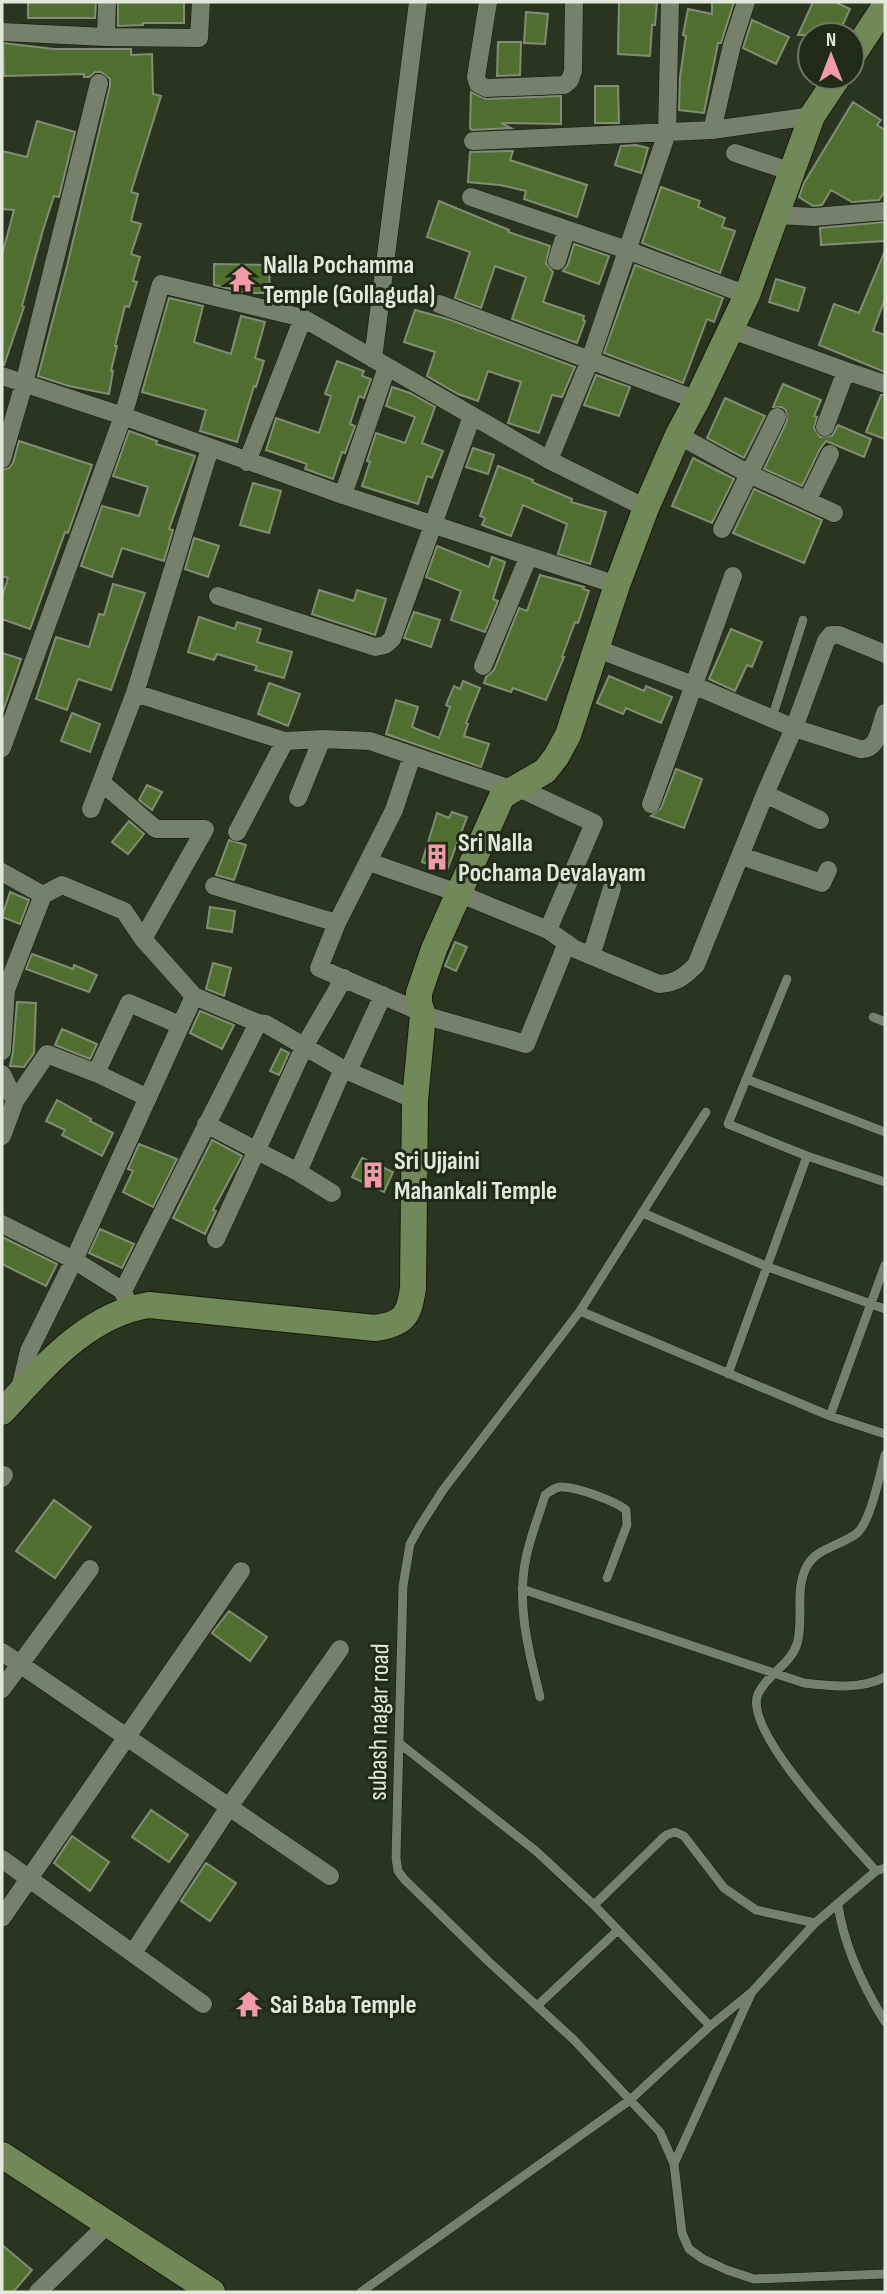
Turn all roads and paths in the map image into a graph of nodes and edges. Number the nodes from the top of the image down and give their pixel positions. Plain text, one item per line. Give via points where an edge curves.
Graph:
1 (107, 2) edge
2 (201, 2) edge
3 (418, 2) edge
4 (488, 2) edge
5 (574, 2) edge
6 (670, 2) edge
7 (746, 2) edge
8 (885, 6) edge
9 (2, 33) edge
10 (866, 34) edge
11 (106, 37) junction
12 (99, 83) dead end
13 (829, 91) edge
14 (812, 116) junction
15 (712, 130) junction
16 (667, 133) junction
17 (473, 141) dead end
18 (735, 153) dead end
19 (792, 172) junction
20 (471, 197) dead end
21 (885, 211) edge
22 (777, 215) junction
23 (566, 231) junction
24 (626, 250) junction
25 (557, 261) dead end
26 (747, 295) junction
27 (439, 304) dead end
28 (303, 318) junction
29 (732, 330) junction
30 (590, 360) junction
31 (380, 363) junction
32 (846, 371) junction
33 (2, 376) edge
34 (24, 384) junction
35 (885, 384) edge
36 (697, 400) junction
37 (122, 416) junction
38 (472, 416) junction
39 (776, 417) dead end
40 (825, 427) dead end
41 (678, 435) junction
42 (209, 447) junction
43 (830, 454) dead end
44 (2, 459) edge
45 (549, 460) junction
46 (247, 462) junction
47 (749, 474) junction
48 (343, 495) junction
49 (807, 501) junction
50 (646, 508) junction
51 (834, 513) dead end
52 (433, 525) junction
53 (722, 529) dead end
54 (528, 558) junction
55 (733, 576) dead end
56 (617, 585) junction
57 (218, 596) dead end
58 (803, 621) dead end
59 (595, 648) junction
60 (885, 654) edge
61 (483, 666) dead end
62 (693, 685) junction
63 (135, 693) junction
64 (885, 713) edge
65 (772, 718) junction
66 (794, 728) junction
67 (322, 739) junction
68 (285, 741) junction
69 (2, 748) edge
70 (412, 756) junction
71 (101, 782) junction
72 (514, 788) junction
73 (765, 794) junction
74 (298, 798) dead end
75 (651, 804) dead end
76 (91, 809) dead end
77 (820, 820) dead end
78 (237, 832) dead end
79 (741, 856) junction
80 (369, 862) junction
81 (828, 870) dead end
82 (2, 872) edge
83 (214, 887) dead end
84 (612, 888) dead end
85 (458, 893) junction
86 (43, 895) junction
87 (337, 923) junction
88 (548, 930) junction
89 (143, 939) junction
90 (568, 943) junction
91 (592, 956) junction
92 (344, 978) junction
93 (787, 979) dead end
94 (4, 989) edge
95 (383, 995) junction
96 (194, 996) junction
97 (422, 1013) junction
98 (873, 1017) dead end
99 (885, 1022) edge
100 (258, 1023) junction
101 (180, 1025) junction
102 (305, 1045) junction
103 (2, 1051) edge
104 (346, 1070) junction
105 (96, 1073) junction
106 (2, 1074) edge
107 (746, 1079) junction
108 (146, 1097) junction
109 (415, 1100) junction
110 (15, 1101) junction
111 (706, 1112) dead end
112 (206, 1124) junction
113 (885, 1132) edge
114 (2, 1136) edge
115 (258, 1151) junction
116 (807, 1156) junction
117 (298, 1172) junction
118 (885, 1182) edge
119 (332, 1193) dead end
120 (643, 1213) junction
121 (2, 1224) edge
122 (216, 1239) dead end
123 (74, 1260) junction
124 (885, 1265) edge
125 (768, 1267) junction
126 (126, 1300) junction
127 (871, 1304) junction
128 (885, 1310) edge
129 (580, 1311) junction
130 (728, 1374) junction
131 (10, 1403) edge
132 (830, 1416) junction
133 (885, 1434) edge
134 (885, 1455) edge
135 (90, 1569) dead end
136 (241, 1571) dead end
137 (607, 1578) dead end
138 (522, 1589) junction
139 (340, 1649) dead end
140 (2, 1652) edge
141 (19, 1663) junction
142 (774, 1673) junction
143 (885, 1677) edge
144 (2, 1689) edge
145 (540, 1697) dead end
146 (127, 1737) junction
147 (399, 1743) junction
148 (229, 1807) junction
149 (2, 1859) edge
150 (881, 1870) edge
151 (330, 1876) dead end
152 (29, 1878) junction
153 (594, 1905) junction
154 (838, 1905) junction
155 (2, 1918) edge
156 (815, 1923) junction
157 (618, 1930) junction
158 (133, 1953) junction
159 (752, 1992) junction
160 (203, 2004) dead end
161 (537, 2006) junction
162 (885, 2021) edge
163 (710, 2026) junction
164 (630, 2100) junction
165 (2, 2155) edge
166 (674, 2164) junction
167 (108, 2224) junction
168 (885, 2274) edge
169 (38, 2292) edge
170 (212, 2292) edge
171 (361, 2292) edge

1 - 11 street
2 - 11 street via 199,38
3 - 31 street
4 - 5 street via 476,77 486,88 564,85 570,80
6 - 16 street
7 - 15 street
8 - 10 street
9 - 11 street
12 - 34 street
13 - 14 street
14 - 15 street
14 - 19 street
15 - 16 street
16 - 17 street
16 - 24 street
18 - 19 street
19 - 22 street
20 - 23 street
21 - 22 street
22 - 26 street
23 - 24 street
23 - 25 street
24 - 26 street
24 - 30 street
26 - 29 street
27 - 30 street
28 - 31 street
28 - 37 street via 161,284
28 - 46 street
29 - 32 street
29 - 36 street
30 - 36 street
30 - 45 street
31 - 38 street
31 - 48 street
32 - 35 street
32 - 40 street
33 - 34 street
34 - 37 street
34 - 44 street
36 - 41 street
37 - 42 street
37 - 69 street
38 - 45 street
38 - 52 street
39 - 47 street
41 - 47 street
41 - 50 street
42 - 46 street
42 - 63 street
43 - 49 street
45 - 50 street
46 - 48 street
47 - 49 street
47 - 53 street
48 - 52 street
49 - 51 street
50 - 56 street
52 - 54 street
52 - 57 street via 392,639 385,645 375,647
54 - 56 street
54 - 61 street
55 - 62 street
56 - 59 street
58 - 65 lane
59 - 62 street
59 - 72 street via 568,735 556,757 545,771
60 - 66 street via 831,635
62 - 65 street
62 - 75 street
63 - 68 street
63 - 71 street
64 - 66 street via 873,746 867,750
65 - 66 street
66 - 73 street
67 - 68 street
67 - 70 street via 370,741
67 - 74 street
68 - 78 street
70 - 72 street
70 - 80 street via 394,810
71 - 76 street
71 - 89 street via 156,828 205,828
72 - 85 street via 502,796
72 - 88 street via 594,823
73 - 77 street
73 - 79 street
79 - 81 street via 822,883
79 - 91 street via 696,965 683,978 659,984
80 - 85 street
80 - 87 street
82 - 86 street
83 - 87 street
84 - 91 street
85 - 88 street
85 - 97 street via 419,993
86 - 89 street via 62,885 124,911
86 - 94 street
87 - 92 street via 318,968
88 - 90 street
89 - 96 street
90 - 91 street
90 - 97 street via 526,1044
92 - 95 street
92 - 102 street
93 - 107 lane
94 - 103 street
95 - 97 street
95 - 104 street
96 - 100 street
96 - 101 street
97 - 109 street
98 - 99 lane
100 - 102 street
100 - 112 street
101 - 105 street via 130,1003
101 - 108 street
102 - 104 street
102 - 115 street
104 - 109 street
104 - 117 street
105 - 108 street
105 - 110 street via 47,1054
106 - 110 street
107 - 113 lane
107 - 116 lane via 728,1124
108 - 123 street
109 - 126 street via 414,1288 404,1319 375,1328
110 - 114 street
111 - 120 lane, subash nagar road
112 - 115 street
112 - 126 street
115 - 117 street
115 - 122 street
116 - 118 lane
116 - 125 lane
117 - 119 street
120 - 125 lane
120 - 129 lane, subash nagar road
121 - 123 street
123 - 126 street
123 - 131 street via 29,1351
124 - 127 lane
125 - 127 lane
125 - 130 lane
126 - 131 street via 67,1345
127 - 128 lane
127 - 132 lane
129 - 130 lane
129 - 147 lane, subash nagar road via 443,1490 410,1544 403,1586
130 - 132 lane
132 - 133 lane
134 - 142 lane via 863,1525 856,1534 815,1556 804,1571 800,1634 794,1653
135 - 141 street
136 - 146 street
137 - 138 lane via 626,1525 626,1510 562,1487 545,1495 526,1557
138 - 142 lane
138 - 145 lane via 527,1643
139 - 148 street
140 - 141 street
141 - 144 street
141 - 146 street
142 - 143 lane via 804,1683 841,1687
142 - 150 lane via 758,1693 756,1706 769,1740 789,1770
146 - 148 street
146 - 152 street
147 - 153 lane via 536,1852
147 - 161 lane, subash nagar road via 398,1871
148 - 151 street
148 - 158 street
149 - 152 street
150 - 154 lane
152 - 155 street
152 - 158 street
153 - 156 lane via 666,1835 675,1832 684,1836 724,1888 756,1910
153 - 157 lane
154 - 156 lane
154 - 162 lane via 853,1958
156 - 159 lane
157 - 161 lane
157 - 163 lane
158 - 160 street
159 - 163 lane
159 - 166 lane
161 - 164 lane
163 - 164 lane
164 - 166 lane via 660,2132
164 - 171 lane
165 - 167 street
166 - 168 lane via 682,2233 689,2249 703,2259 754,2278
167 - 169 street
167 - 170 street

